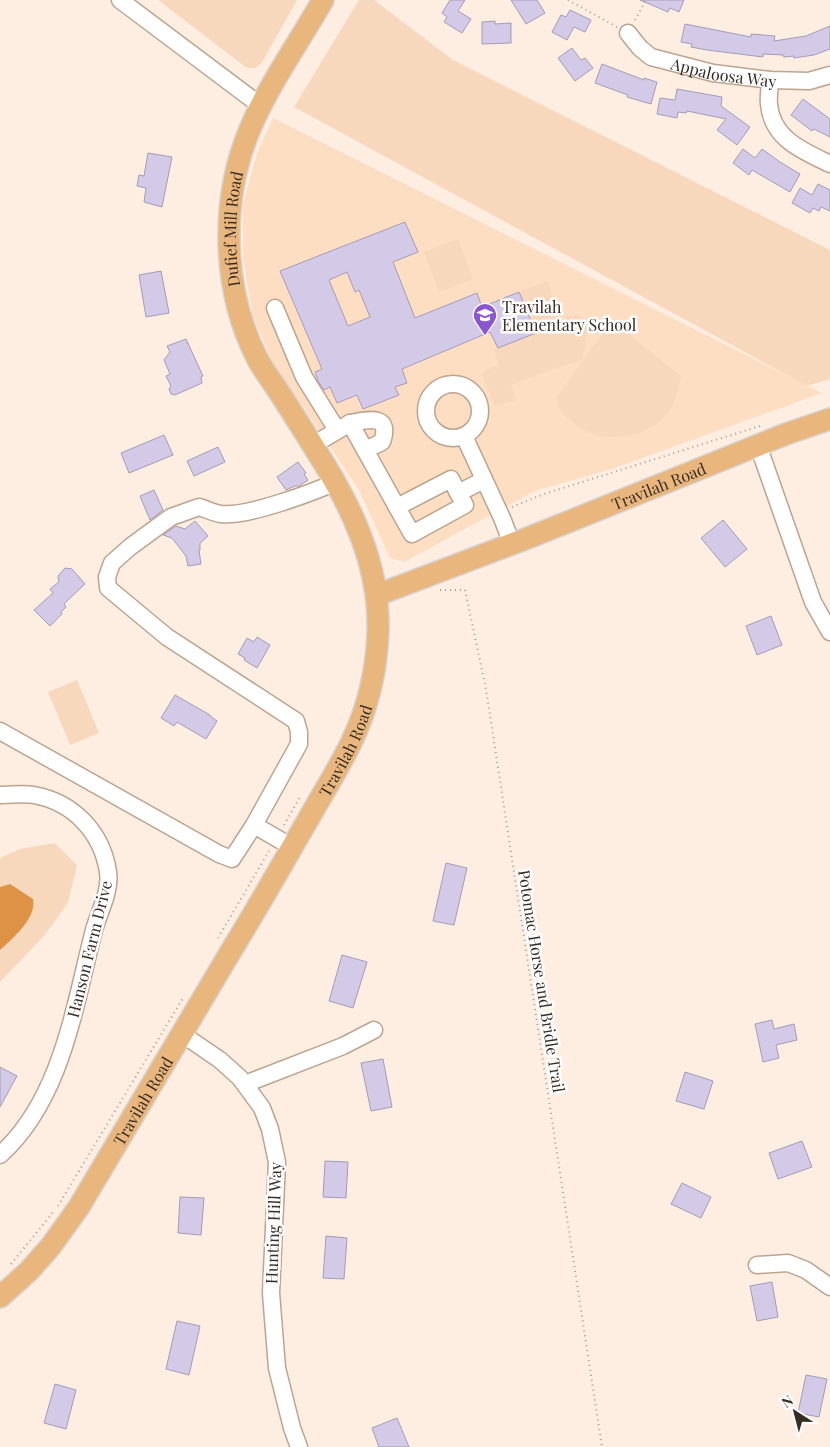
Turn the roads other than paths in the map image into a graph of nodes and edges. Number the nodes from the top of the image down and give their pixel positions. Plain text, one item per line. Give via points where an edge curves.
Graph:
1 (120, 0) edge
2 (324, 0) edge
3 (628, 33) road end
4 (830, 75) edge
5 (770, 80) junction
6 (261, 106) junction
7 (830, 164) edge
8 (275, 308) dead end
9 (830, 419) edge
10 (343, 426) junction
11 (464, 436) dead end
12 (313, 445) junction
13 (758, 445) junction
14 (365, 450) junction
15 (484, 480) junction
16 (336, 482) junction
17 (458, 493) junction
18 (397, 507) junction
19 (512, 544) junction
20 (377, 595) junction
21 (830, 632) edge
22 (0, 731) edge
23 (0, 795) edge
24 (254, 824) junction
25 (284, 843) junction
26 (374, 1030) dead end
27 (182, 1034) junction
28 (245, 1084) junction
29 (0, 1155) edge
30 (757, 1265) dead end
31 (830, 1287) edge
32 (0, 1298) edge
33 (299, 1447) edge

1 - 6 street
2 - 6 main road, Dufief Mill Road
3 - 5 street, Appaloosa Way via 640,48 661,61 713,73
4 - 5 street, Appaloosa Way via 809,81
5 - 7 street via 769,104 784,138 798,149
6 - 12 main road, Dufief Mill Road via 236,172 228,224 232,272 242,321 258,358
8 - 10 street via 304,377
9 - 13 main road, Travilah Road
10 - 12 street
10 - 14 street
10 - 14 street via 371,418 383,424 386,432 382,442
11 - 15 street
12 - 16 main road, Dufief Mill Road
13 - 19 main road, Travilah Road
13 - 21 street via 813,602
14 - 18 street
15 - 17 street
15 - 19 street
16 - 20 main road, Dufief Mill Road via 369,558
16 - 24 street via 239,513 219,514 199,507 171,517 112,563 108,577 108,588 167,638 296,721 299,744
17 - 18 street via 451,479
17 - 18 street via 465,505 412,534
19 - 20 main road, Travilah Road
20 - 25 main road, Travilah Road via 376,664 369,695 352,740
22 - 24 street via 232,859
23 - 29 street, Hanson Farm Drive via 33,795 58,802 75,812 94,834 108,873 106,894 56,1069 29,1121
24 - 25 street
25 - 27 main road, Travilah Road
26 - 28 street via 343,1046
27 - 28 street, Hunting Hill Way via 220,1060
27 - 32 main road, Travilah Road via 79,1207 46,1252
28 - 33 street, Hunting Hill Way via 262,1108 277,1162 271,1293 277,1368
30 - 31 street via 788,1263 806,1270

